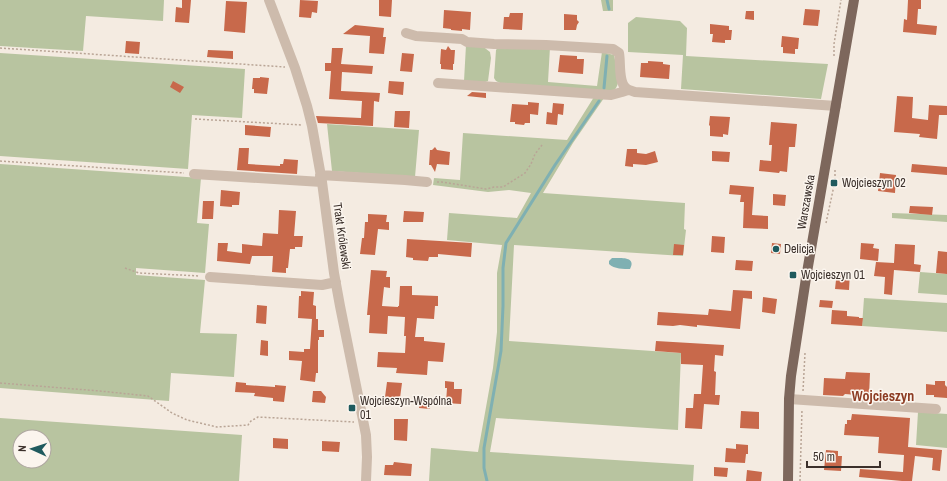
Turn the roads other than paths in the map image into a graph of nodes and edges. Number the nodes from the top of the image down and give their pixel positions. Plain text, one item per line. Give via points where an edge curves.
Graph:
1 (269, 0) edge
2 (854, 0) edge
3 (406, 33) dead end
4 (438, 83) dead end
5 (628, 90) junction
6 (836, 106) junction
7 (194, 174) road end
8 (321, 179) junction
9 (427, 182) road end
10 (210, 277) road end
11 (336, 282) junction
12 (789, 399) junction
13 (936, 409) dead end
14 (366, 481) edge
15 (788, 481) edge

1 - 8 street, Trakt Królewski via 307,106
2 - 6 main road, Warszawska
3 - 5 street via 467,42 613,49 619,53 620,78
4 - 5 street via 611,95
5 - 6 street
6 - 12 main road, Warszawska via 806,278
7 - 8 street
8 - 9 street
8 - 11 street, Trakt Królewski
10 - 11 street via 322,285
11 - 14 street, Trakt Królewski via 364,422 367,448
12 - 13 street
12 - 15 main road, Warszawska

